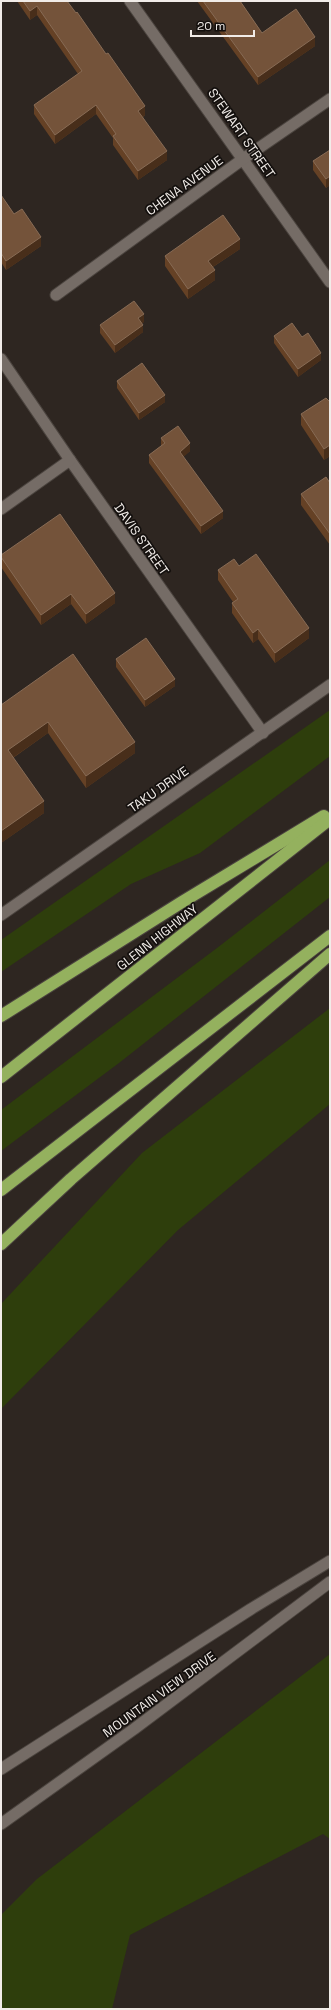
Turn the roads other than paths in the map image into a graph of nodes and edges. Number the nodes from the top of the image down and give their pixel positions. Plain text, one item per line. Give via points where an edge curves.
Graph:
1 (130, 1) edge
2 (330, 99) edge
3 (243, 159) junction
4 (330, 282) edge
5 (56, 295) dead end
6 (1, 359) edge
7 (70, 460) junction
8 (1, 509) edge
9 (330, 685) edge
10 (263, 733) junction
11 (330, 812) edge
12 (330, 819) edge
13 (1, 915) edge
14 (330, 936) edge
15 (330, 954) edge
16 (1, 1016) edge
17 (1, 1077) edge
18 (1, 1190) edge
19 (1, 1244) edge
20 (330, 1561) edge
21 (330, 1582) edge
22 (1, 1769) edge
23 (1, 1824) edge

1 - 3 street, STEWART STREET
2 - 3 street, CHENA AVENUE
3 - 4 street, STEWART STREET
3 - 5 street, CHENA AVENUE
6 - 7 street, DAVIS STREET
7 - 8 street
7 - 10 street, DAVIS STREET
9 - 10 street, TAKU DRIVE
10 - 13 street, TAKU DRIVE
11 - 16 highway
12 - 17 highway, GLENN HIGHWAY
14 - 18 highway
15 - 19 highway via 71,1179
20 - 22 street, MOUNTAIN VIEW DRIVE via 244,1613
21 - 23 street, MOUNTAIN VIEW DRIVE via 141,1724

